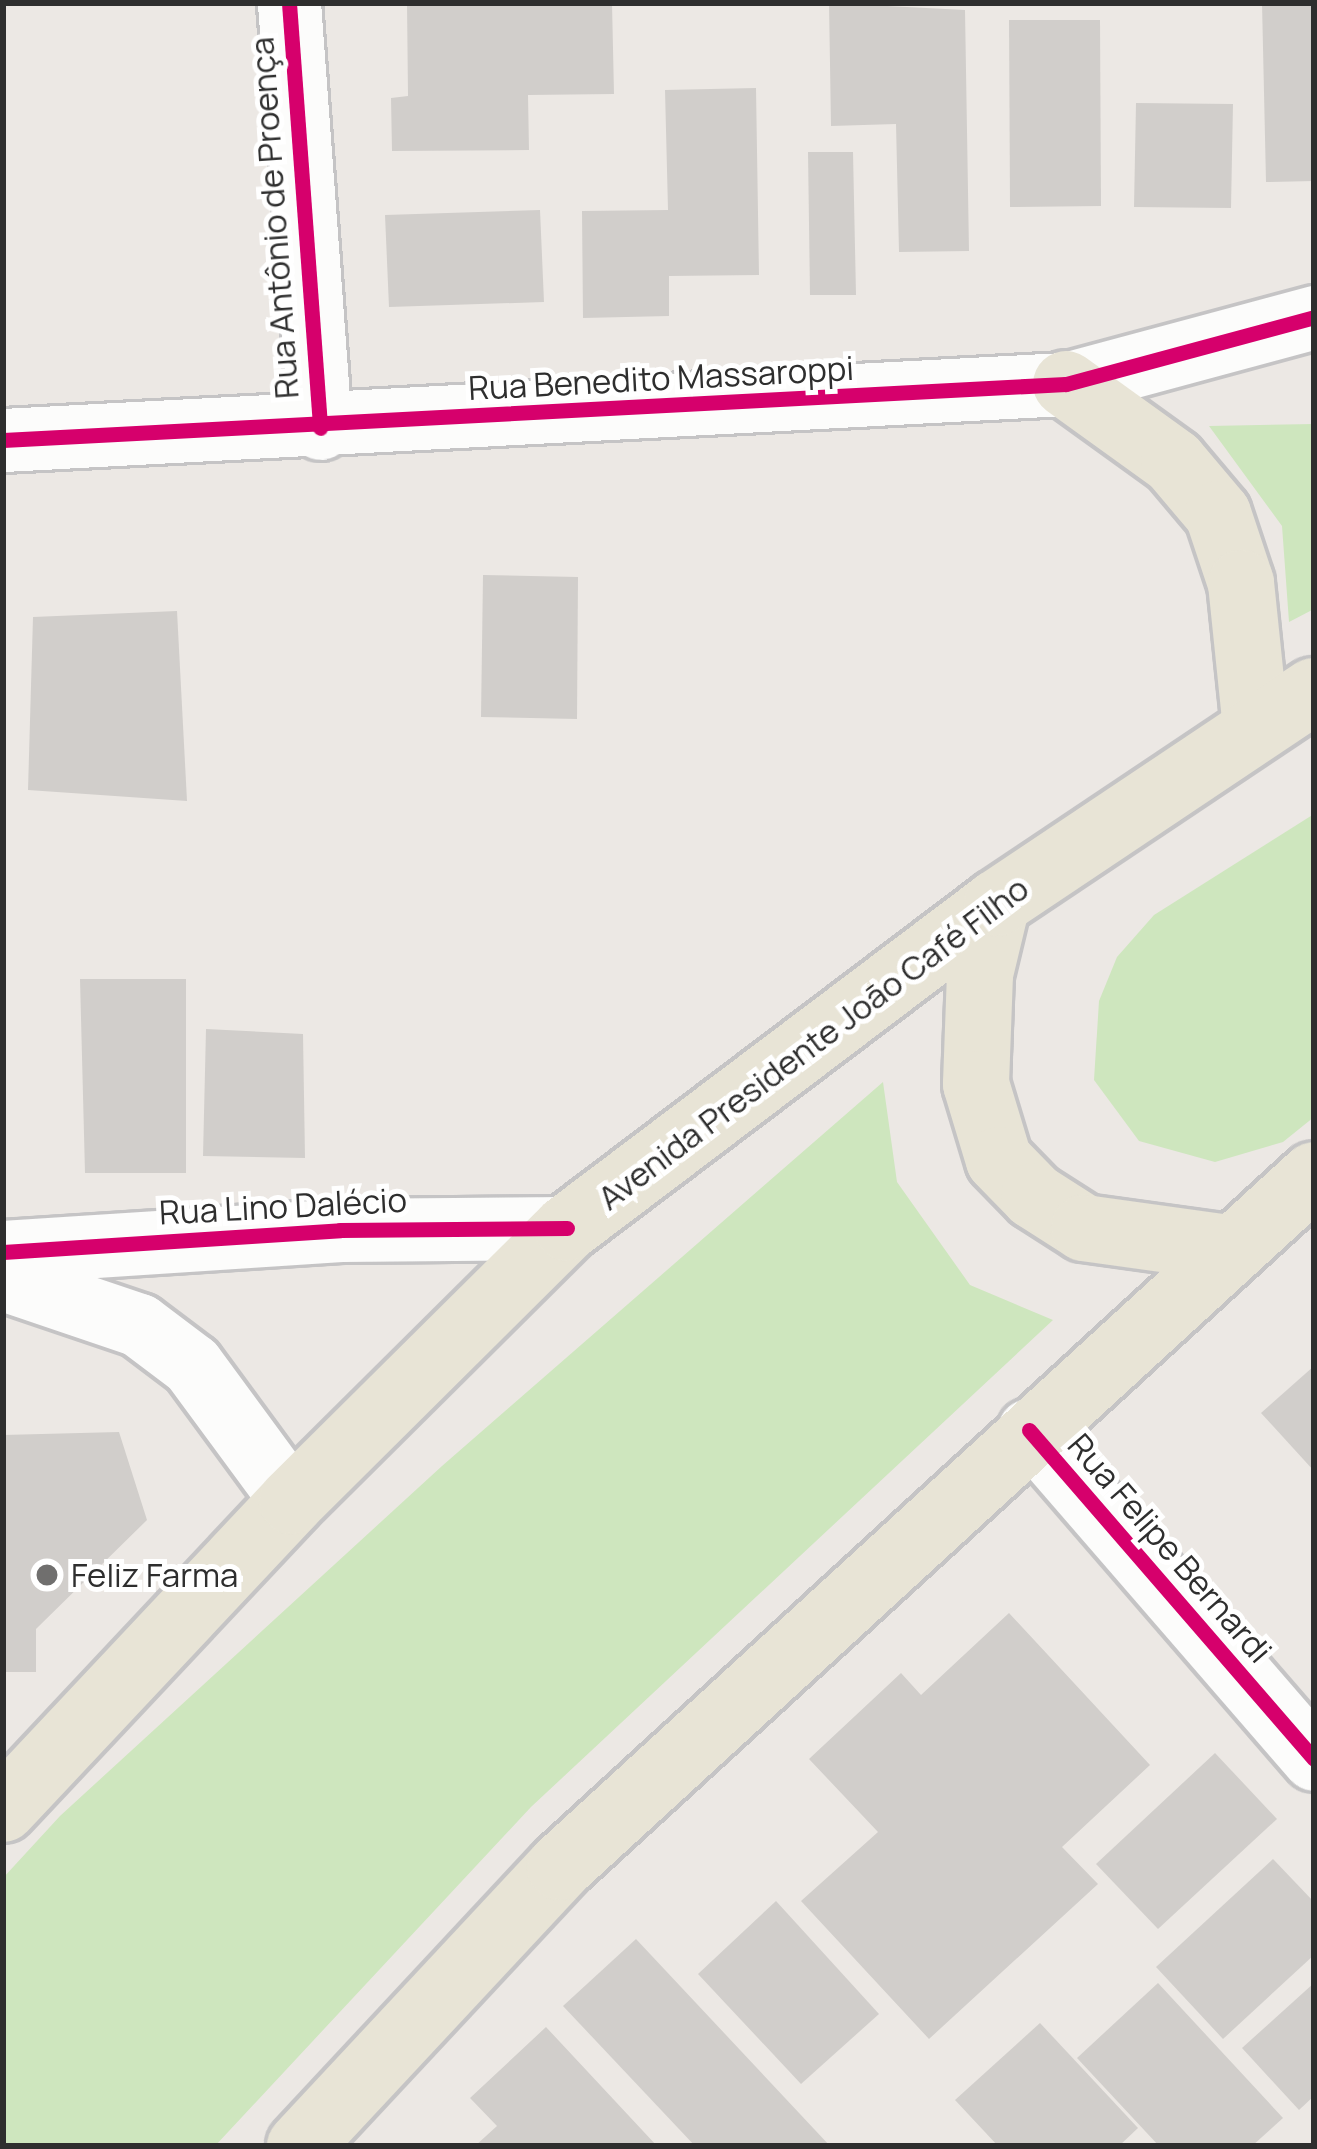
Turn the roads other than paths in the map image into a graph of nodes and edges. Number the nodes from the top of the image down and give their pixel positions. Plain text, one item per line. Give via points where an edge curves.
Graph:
1 (289, 3) edge
2 (1314, 317) edge
3 (1066, 384) junction
4 (320, 428) junction
5 (3, 440) edge
6 (1314, 691) edge
7 (1256, 727) junction
8 (997, 903) junction
9 (1314, 1175) edge
10 (567, 1228) junction
11 (1228, 1248) junction
12 (3, 1252) edge
13 (3, 1280) edge
14 (1029, 1430) junction
15 (292, 1501) junction
16 (1314, 1759) edge
17 (3, 1809) edge
18 (299, 2146) edge

1 - 4 street, Rua Antônio de Proença
2 - 3 street, Rua Benedito Massaroppi
3 - 4 street, Rua Benedito Massaroppi
3 - 7 main road via 1174,462 1218,514 1241,583
4 - 5 street, Rua Benedito Massaroppi
6 - 7 main road, Avenida Presidente João Café Filho
7 - 8 main road, Avenida Presidente João Café Filho
8 - 10 main road, Avenida Presidente João Café Filho
8 - 11 main road via 980,974 976,1084 999,1160 1034,1196 1084,1228
9 - 11 main road
10 - 12 street, Rua Lino Dalécio via 340,1230
10 - 15 main road, Avenida Presidente João Café Filho
11 - 14 main road
13 - 15 street via 140,1325 192,1365
14 - 16 street, Rua Felipe Bernardi
14 - 18 main road via 560,1867
15 - 17 main road, Avenida Presidente João Café Filho

